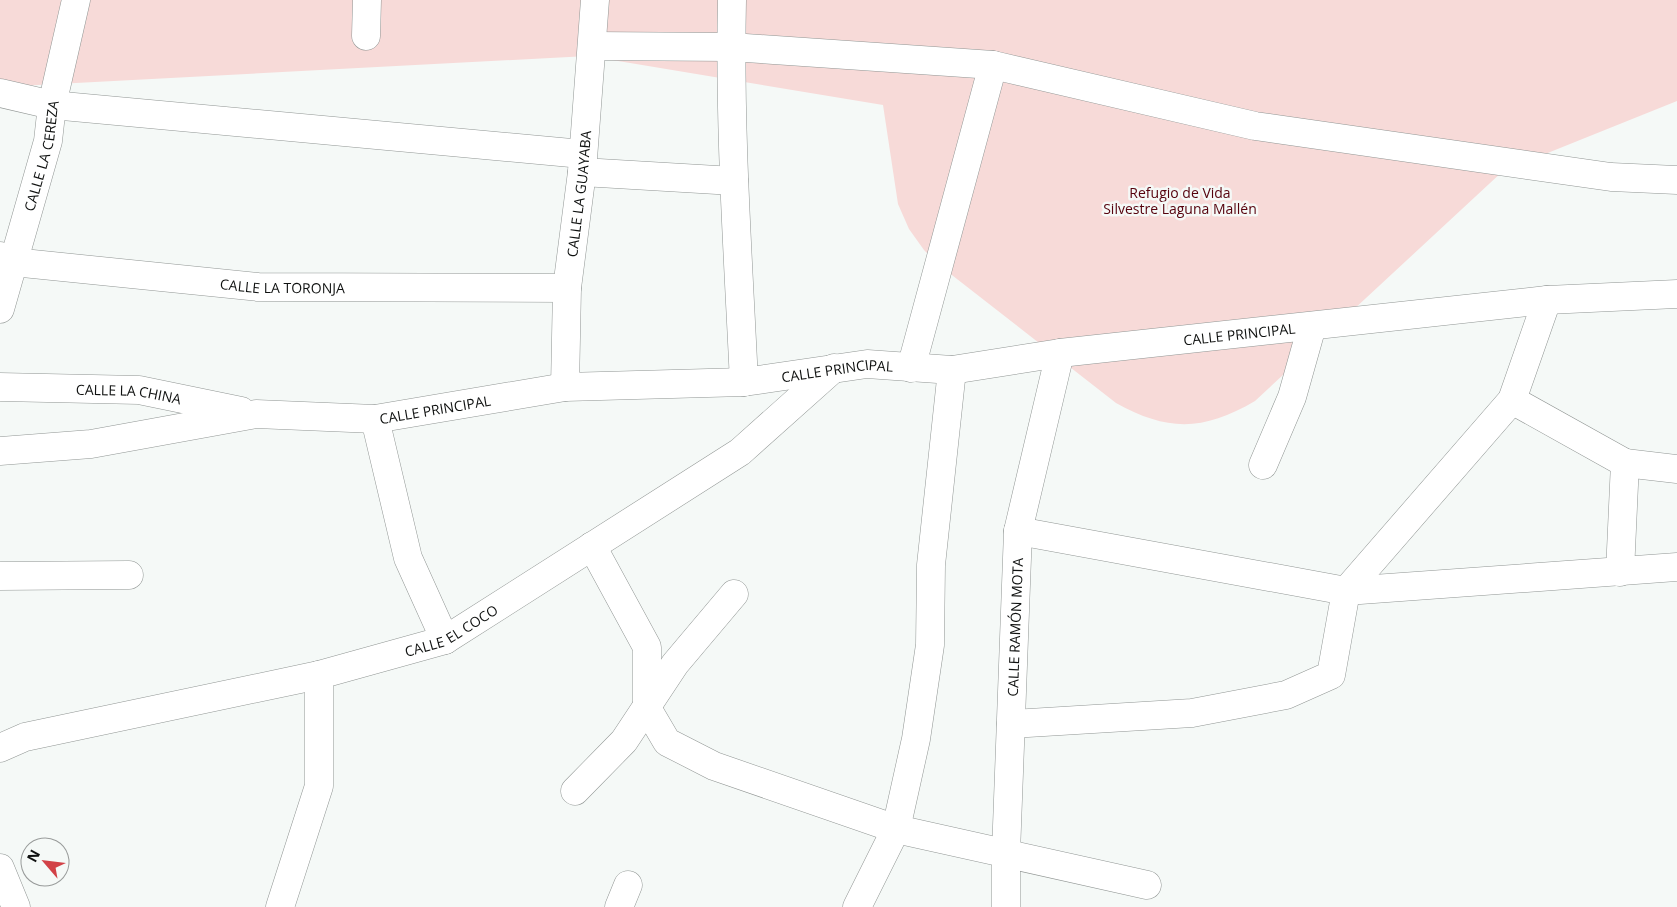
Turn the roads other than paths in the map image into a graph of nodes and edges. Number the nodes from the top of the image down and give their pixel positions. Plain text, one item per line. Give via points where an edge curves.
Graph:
1 (76, 0) edge
2 (367, 0) edge
3 (595, 0) edge
4 (732, 0) edge
5 (366, 36) dead end
6 (592, 46) junction
7 (731, 47) junction
8 (993, 65) junction
9 (0, 93) edge
10 (52, 105) junction
11 (582, 163) junction
12 (1677, 180) edge
13 (734, 181) junction
14 (6, 259) edge
15 (567, 288) junction
16 (1677, 294) edge
17 (1546, 300) junction
18 (0, 309) edge
19 (1312, 326) junction
20 (1060, 353) junction
21 (834, 368) junction
22 (911, 368) junction
23 (952, 370) junction
24 (744, 382) junction
25 (0, 387) edge
26 (565, 387) junction
27 (1512, 400) junction
28 (256, 414) junction
29 (375, 419) junction
30 (0, 451) edge
31 (1625, 463) junction
32 (1263, 465) dead end
33 (1677, 469) edge
34 (1018, 531) junction
35 (592, 546) junction
36 (1677, 566) edge
37 (1620, 572) junction
38 (129, 575) dead end
39 (0, 576) edge
40 (1346, 591) junction
41 (734, 594) dead end
42 (445, 640) junction
43 (319, 675) junction
44 (647, 708) junction
45 (1011, 724) junction
46 (0, 748) edge
47 (574, 791) dead end
48 (896, 829) junction
49 (1006, 852) junction
50 (0, 868) edge
51 (1147, 885) dead end
52 (16, 907) edge
53 (280, 907) edge
54 (857, 907) edge
55 (1006, 907) edge

1 - 10 street, CALLE LA CEREZA
2 - 5 street
3 - 6 street, CALLE LA GUAYABA
4 - 7 street
6 - 7 street
6 - 11 street, CALLE LA GUAYABA
7 - 8 street
7 - 13 street
8 - 12 street via 1255,126 1611,176
8 - 22 street
9 - 10 street
10 - 11 street
10 - 14 street, CALLE LA CEREZA via 48,141
11 - 13 street
11 - 15 street, CALLE LA GUAYABA
13 - 24 street
14 - 15 street, CALLE LA TORONJA via 258,287
14 - 18 street, CALLE LA CEREZA
15 - 26 street, CALLE LA GUAYABA
16 - 17 street, CALLE PRINCIPAL
17 - 19 street, CALLE PRINCIPAL
17 - 27 street
19 - 20 street, CALLE PRINCIPAL
19 - 32 street via 1292,397
20 - 23 street, CALLE PRINCIPAL
20 - 34 street, CALLE RAMÓN MOTA
21 - 22 street, CALLE PRINCIPAL via 867,364
21 - 24 street, CALLE PRINCIPAL
21 - 35 street, CALLE EL COCO via 740,452
22 - 23 street, CALLE PRINCIPAL
23 - 48 street via 931,565 930,645 916,739
24 - 26 street, CALLE PRINCIPAL
25 - 28 street, CALLE LA CHINA via 139,390
26 - 29 street, CALLE PRINCIPAL
27 - 31 street
27 - 40 street
28 - 29 street, CALLE PRINCIPAL
28 - 30 street, CALLE PRINCIPAL via 91,444
29 - 42 street via 408,558
31 - 33 street
31 - 37 street
34 - 40 street
34 - 45 street, CALLE RAMÓN MOTA
35 - 42 street, CALLE EL COCO
35 - 44 street via 647,647
36 - 37 street
37 - 40 street
38 - 39 street
40 - 45 street via 1331,675 1286,695 1192,714
41 - 44 street via 675,664
42 - 43 street, CALLE EL COCO
43 - 46 street, CALLE EL COCO via 25,737
43 - 53 street via 319,786
44 - 47 street via 624,741
44 - 48 street via 667,742 714,766
45 - 49 street, CALLE RAMÓN MOTA
48 - 49 street
48 - 54 street
49 - 51 street
49 - 55 street, CALLE RAMÓN MOTA
50 - 52 street

